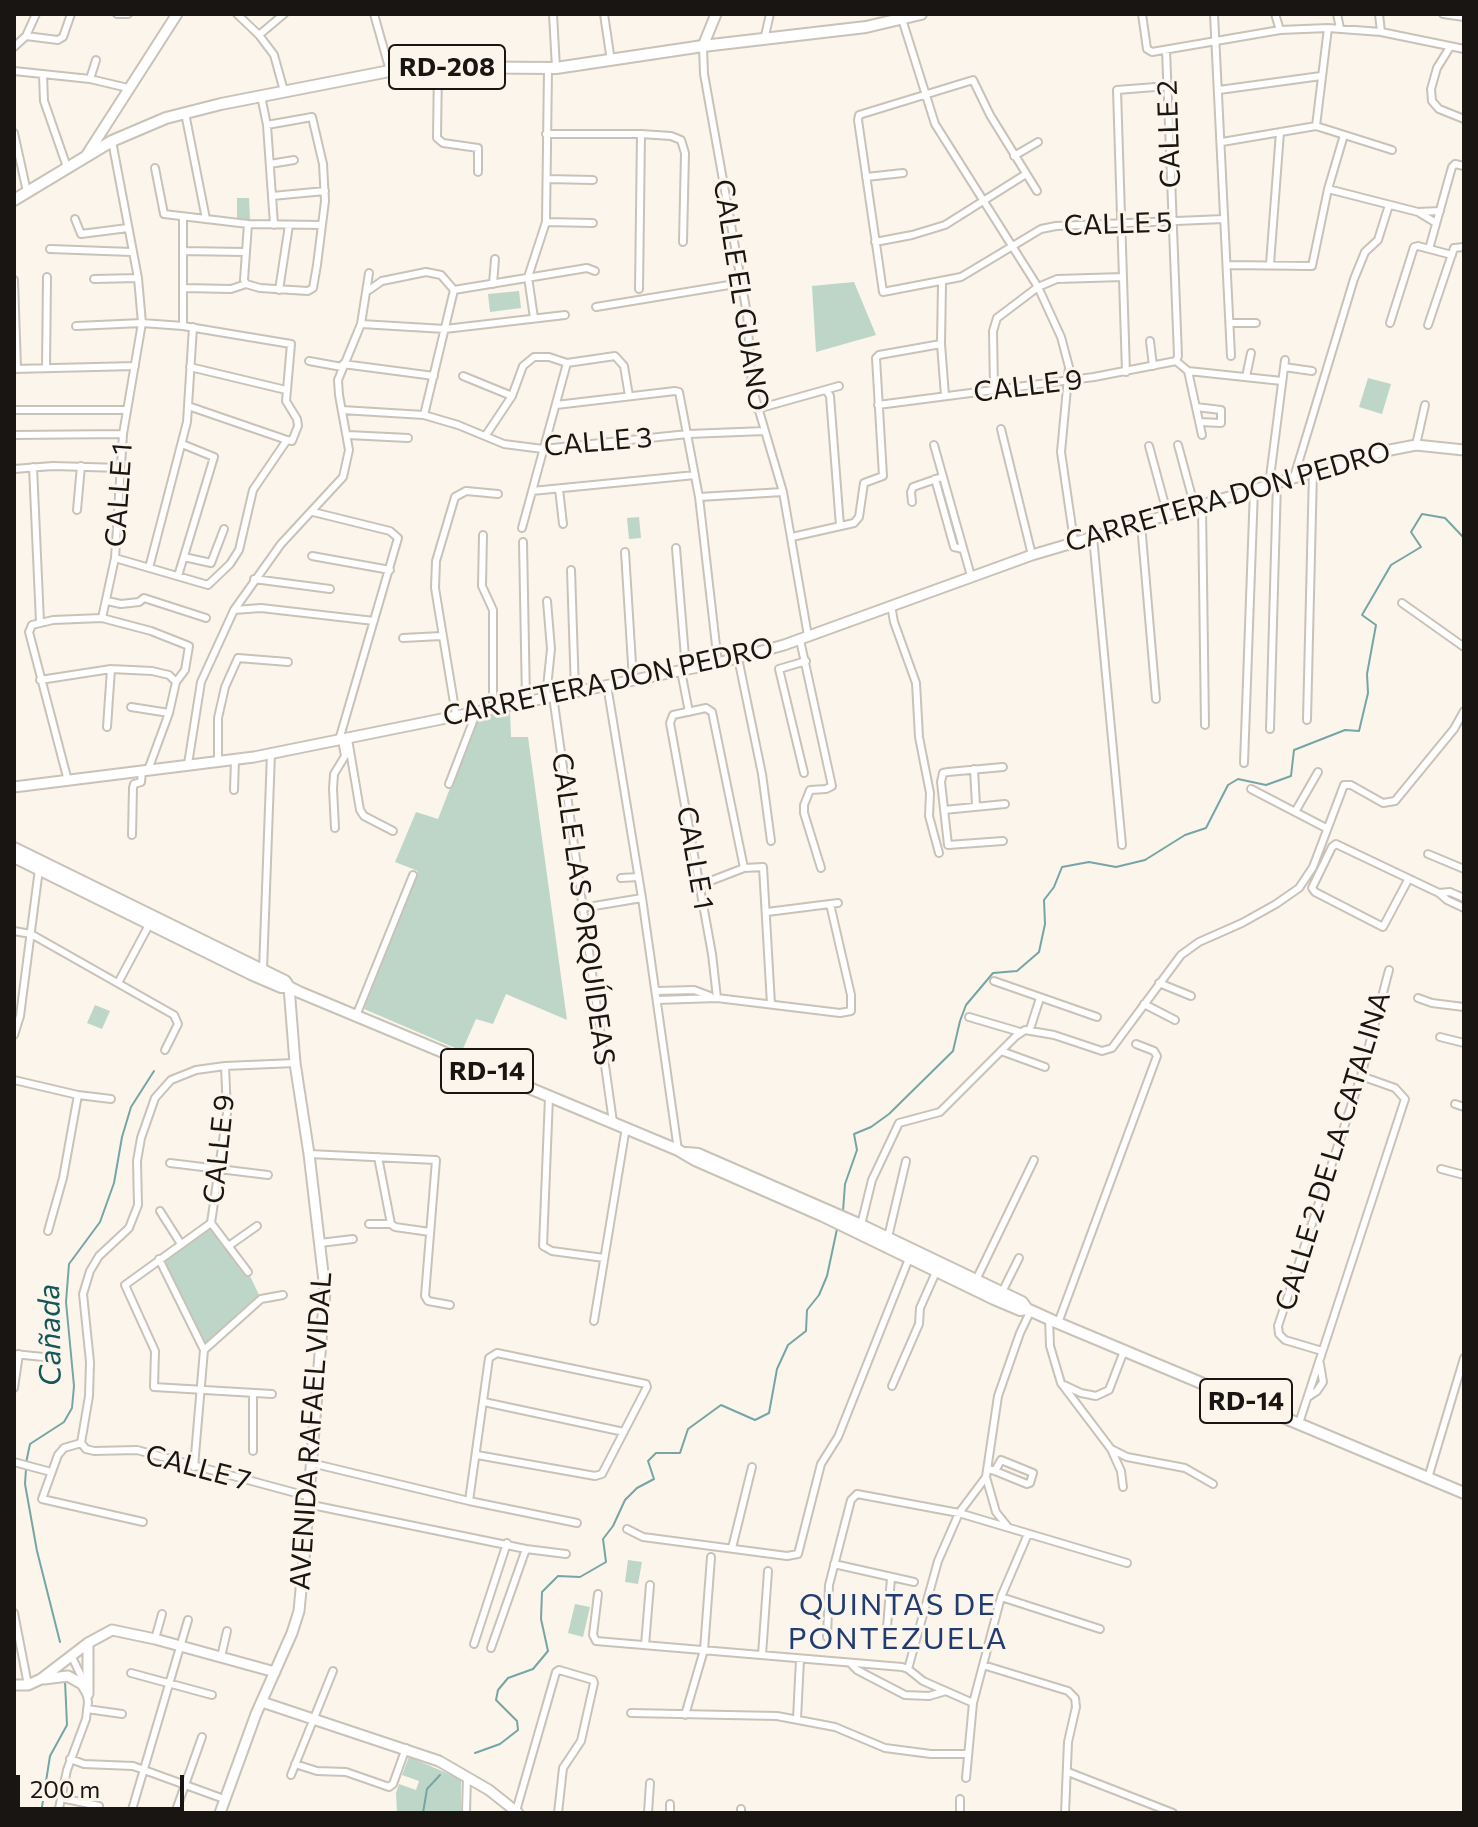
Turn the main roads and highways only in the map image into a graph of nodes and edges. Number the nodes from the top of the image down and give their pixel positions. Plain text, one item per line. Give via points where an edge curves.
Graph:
1 (921, 14) edge
2 (886, 18) edge
3 (14, 200) edge
4 (14, 848) edge
5 (14, 857) edge
6 (40, 866) junction
7 (150, 920) junction
8 (289, 987) junction
9 (857, 1227) junction
10 (911, 1254) junction
11 (1029, 1309) junction
12 (1464, 1493) edge

1 - 2 main road, RD-208
2 - 3 main road, RD-208 via 843,31 552,69 438,67 284,91 185,112 112,141
4 - 6 main road, RD-14
5 - 6 main road, RD-14
6 - 7 main road, RD-14
7 - 8 main road, RD-14 via 267,981
7 - 8 main road, RD-14 via 263,970
8 - 9 main road, RD-14 via 682,1152 698,1154
9 - 10 main road, RD-14
9 - 10 main road, RD-14 via 888,1237
10 - 11 main road, RD-14 via 1002,1292
10 - 11 main road, RD-14 via 936,1272 1020,1310
11 - 12 main road, RD-14

